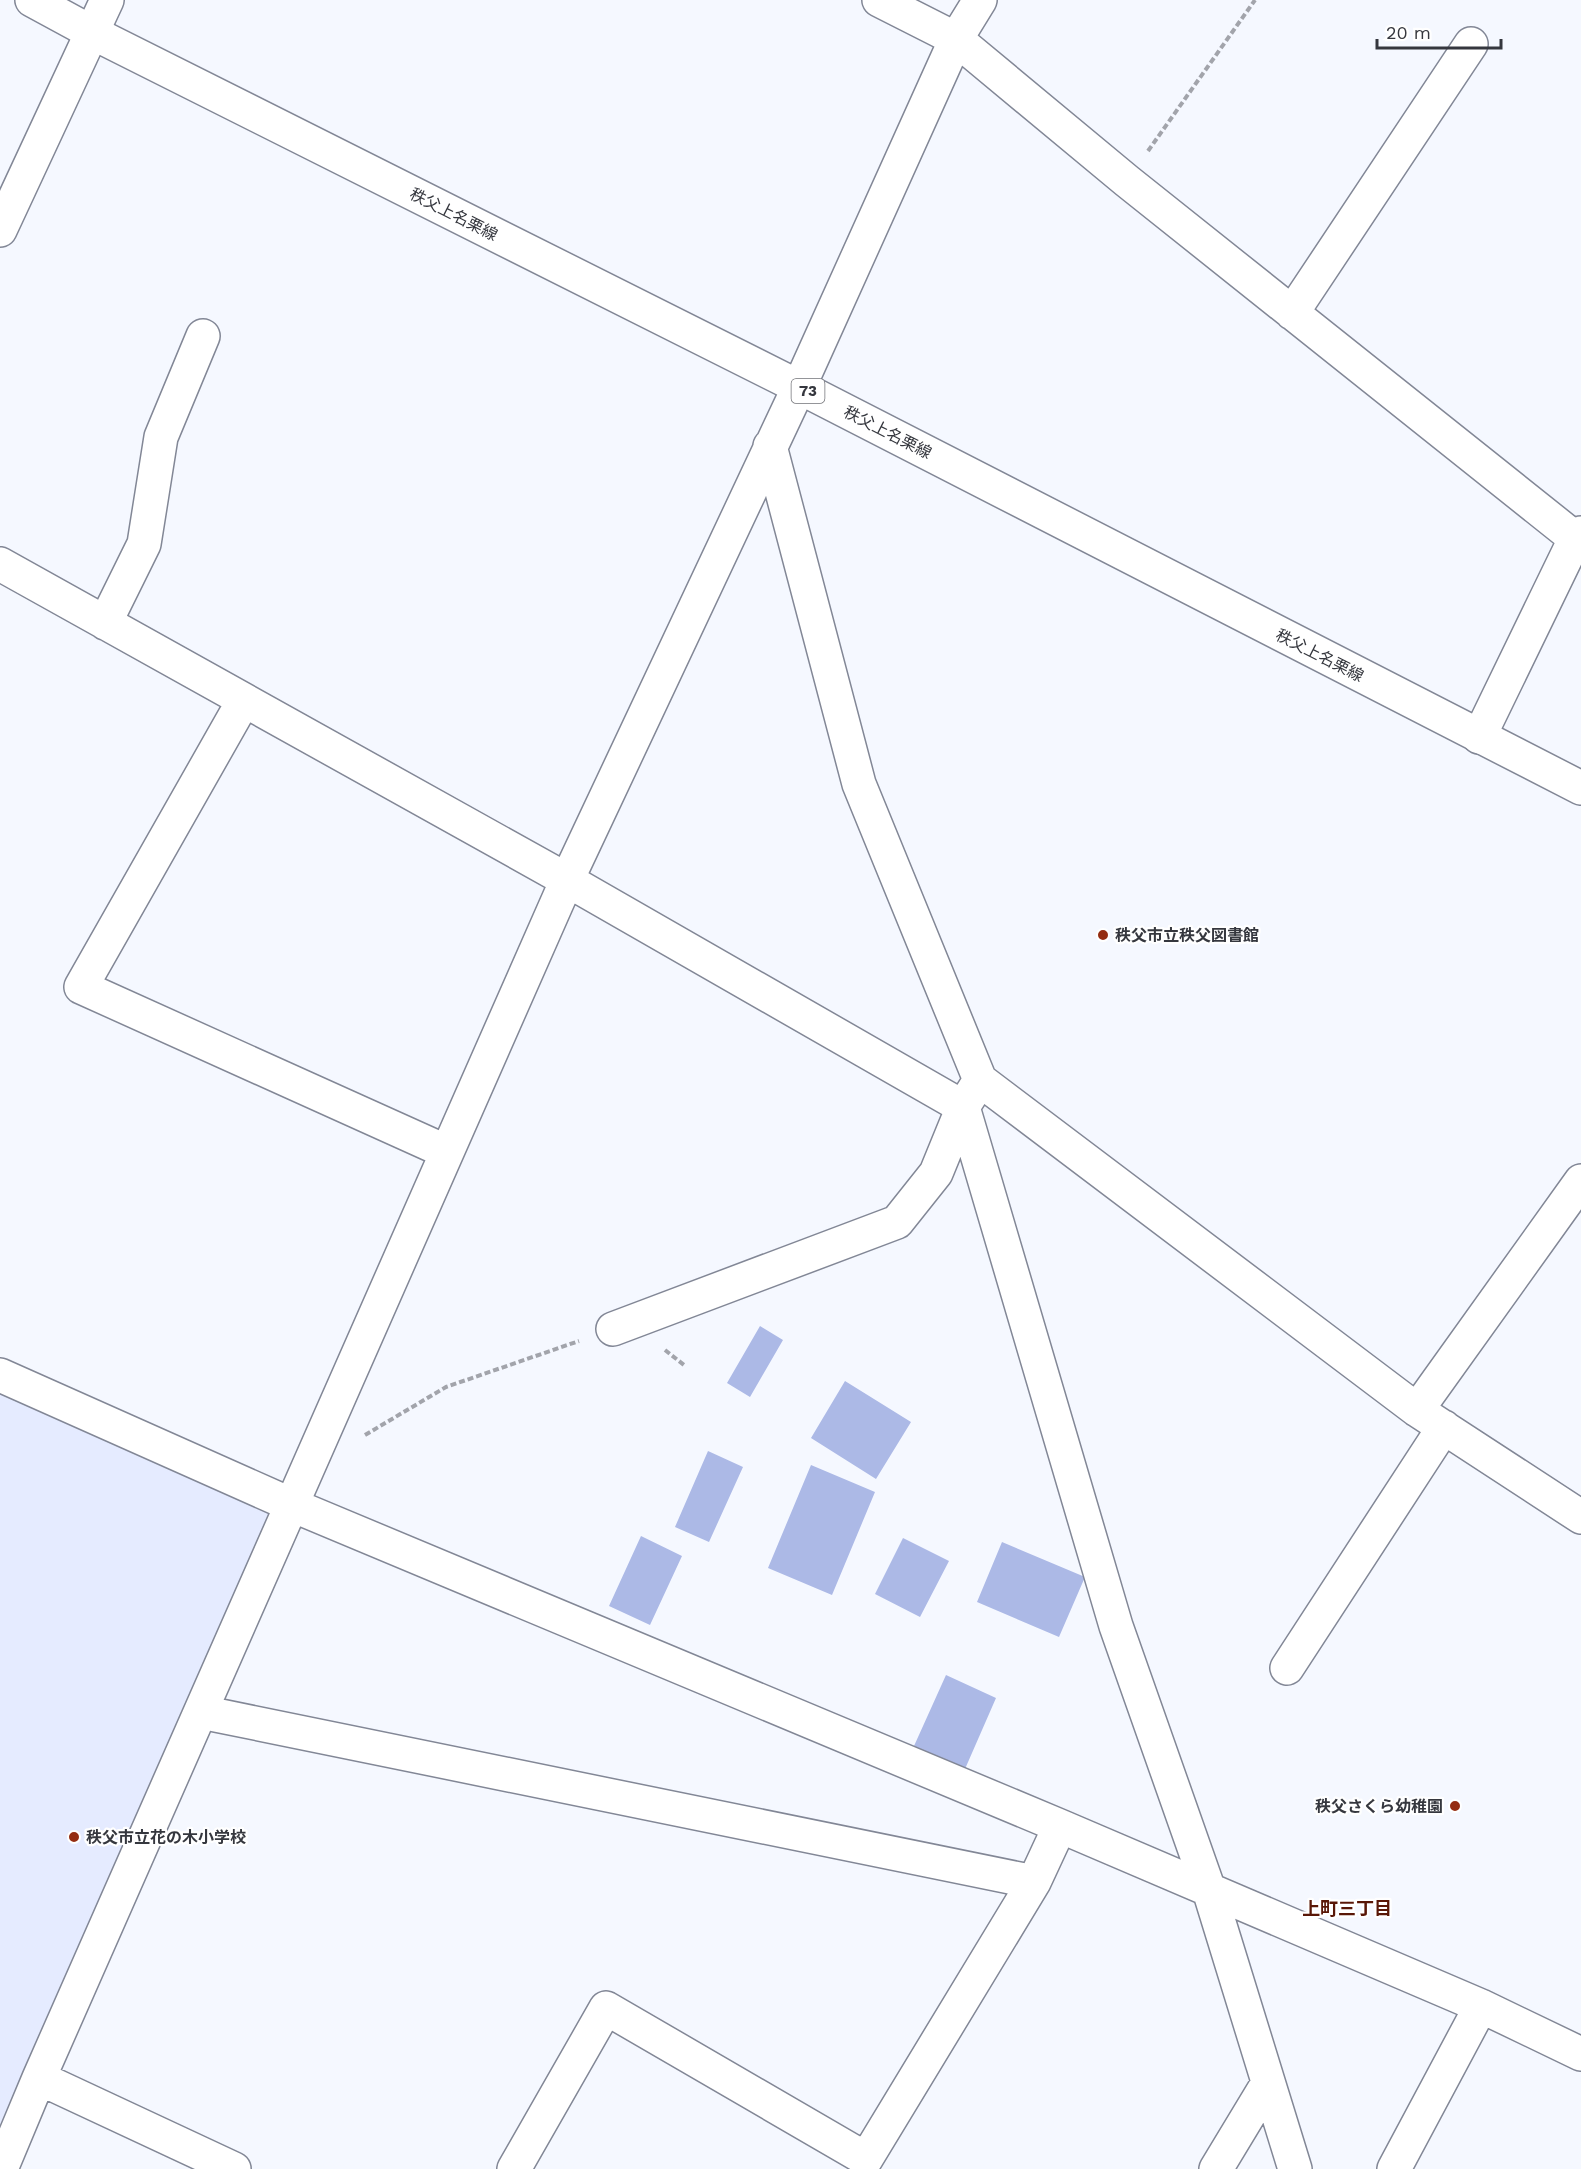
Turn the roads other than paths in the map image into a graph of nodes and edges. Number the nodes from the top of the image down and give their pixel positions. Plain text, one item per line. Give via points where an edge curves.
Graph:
1 (32, 0) edge
2 (107, 0) edge
3 (879, 0) edge
4 (980, 0) edge
5 (91, 32) junction
6 (956, 39) junction
7 (1471, 44) dead end
8 (0, 230) edge
9 (1292, 313) junction
10 (203, 336) dead end
11 (799, 387) junction
12 (770, 446) junction
13 (1579, 538) edge
14 (0, 564) edge
15 (105, 622) junction
16 (244, 700) junction
17 (1479, 736) junction
18 (1581, 788) edge
19 (567, 880) junction
20 (980, 1080) junction
21 (963, 1107) junction
22 (447, 1152) junction
23 (1581, 1181) edge
24 (613, 1329) road end
25 (0, 1375) edge
26 (1431, 1418) junction
27 (292, 1505) junction
28 (1581, 1517) edge
29 (1287, 1668) dead end
30 (201, 1712) junction
31 (1060, 1826) junction
32 (1034, 1882) junction
33 (1209, 1890) junction
34 (1481, 2006) junction
35 (1581, 2054) edge
36 (39, 2078) junction
37 (1268, 2083) junction
38 (1, 2169) edge
39 (234, 2169) edge
40 (514, 2169) edge
41 (1216, 2169) edge
42 (1295, 2169) edge
43 (1394, 2169) edge

1 - 5 street, 秩父上名栗線 / 73
2 - 5 street
3 - 6 street
4 - 6 street
5 - 8 street
5 - 11 street, 秩父上名栗線 / 73
6 - 9 street
6 - 11 street
7 - 9 street
9 - 13 street
10 - 15 street via 161,437 144,544
11 - 12 street
11 - 17 street, 秩父上名栗線 / 73
12 - 19 street
12 - 20 street via 859,784
13 - 17 street
14 - 15 street
15 - 16 street
16 - 19 street
16 - 22 street via 81,987
17 - 18 street, 秩父上名栗線 / 73
19 - 21 street
19 - 22 street
20 - 21 street
20 - 26 street
21 - 24 street via 936,1173 897,1222
21 - 33 street via 1116,1626
22 - 27 street
23 - 26 street
25 - 27 street
26 - 28 street
26 - 29 street
27 - 30 street
27 - 31 street
30 - 32 street
30 - 36 street
31 - 32 street
31 - 33 street
32 - 40 street via 867,2159 606,2008
33 - 34 street
33 - 37 street
34 - 35 street
34 - 43 street
36 - 38 street
36 - 39 street
37 - 41 street
37 - 42 street

